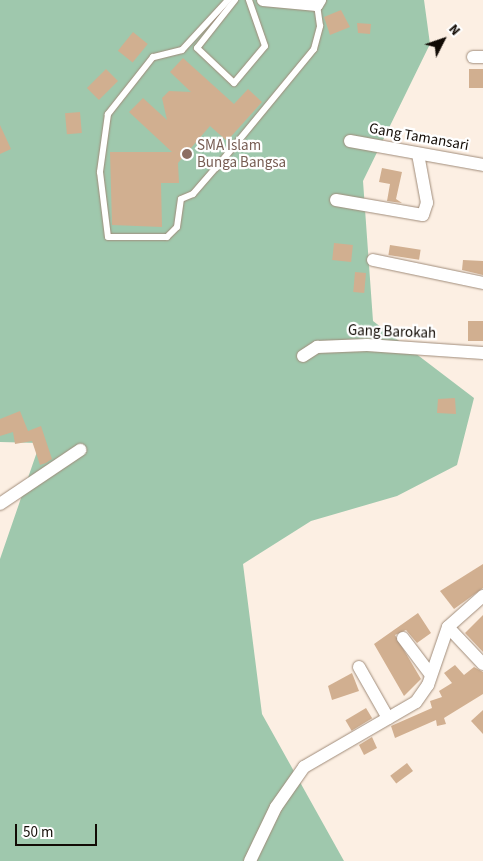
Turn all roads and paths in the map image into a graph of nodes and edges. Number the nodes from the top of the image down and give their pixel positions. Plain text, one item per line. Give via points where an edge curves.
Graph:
1 (228, 0) edge
2 (235, 0) edge
3 (249, 0) edge
4 (263, 0) edge
5 (318, 3) edge
6 (350, 141) dead end
7 (418, 154) junction
8 (483, 164) edge
9 (336, 200) dead end
10 (373, 260) dead end
11 (483, 284) edge
12 (483, 353) edge
13 (302, 356) dead end
14 (80, 450) dead end
15 (0, 504) edge
16 (483, 596) edge
17 (448, 627) junction
18 (403, 638) dead end
19 (483, 664) edge
20 (360, 667) dead end
21 (431, 675) junction
22 (388, 718) junction
23 (250, 861) edge

1 - 5 lane via 182,50 153,57 108,114 100,172 108,237 168,237 177,227 181,199 192,194 216,168 314,49 320,26
2 - 3 lane via 197,48 234,83 266,46
4 - 5 street
6 - 7 street, Gang Tamansari
7 - 8 street, Gang Tamansari
7 - 9 street via 427,203 423,214
10 - 11 street
12 - 13 street, Gang Barokah via 367,345 316,347
14 - 15 street
16 - 17 street
17 - 19 street
17 - 21 street
18 - 21 street
20 - 22 street
21 - 22 street via 416,702
22 - 23 street via 304,767 276,807

